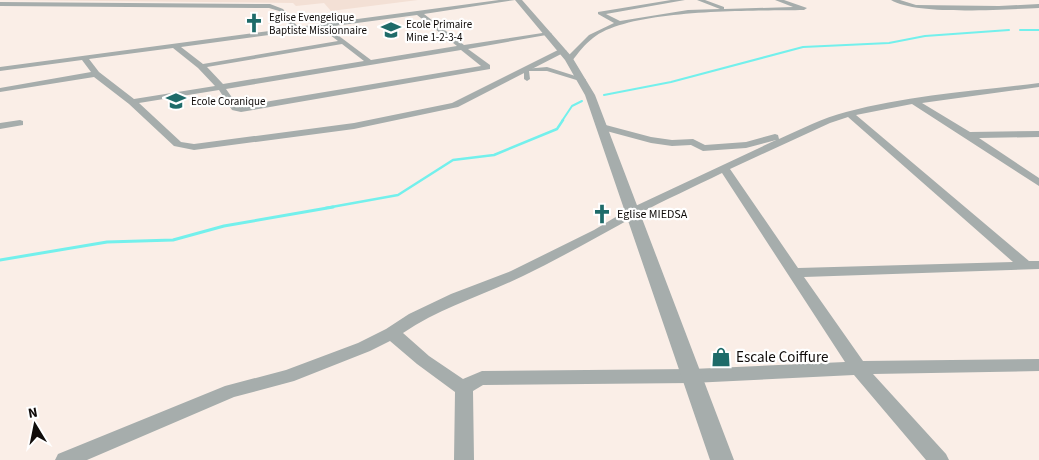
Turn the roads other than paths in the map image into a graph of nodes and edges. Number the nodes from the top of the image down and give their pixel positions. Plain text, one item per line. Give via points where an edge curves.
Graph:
1 (512, 0) edge
2 (518, 0) edge
3 (682, 0) edge
4 (700, 0) edge
5 (778, 0) edge
6 (894, 0) edge
7 (664, 2) junction
8 (0, 4) edge
9 (1039, 6) edge
10 (729, 10) junction
11 (418, 12) junction
12 (688, 12) junction
13 (619, 23) junction
14 (321, 25) junction
15 (296, 29) junction
16 (549, 34) junction
17 (344, 42) junction
18 (174, 46) junction
19 (464, 48) junction
20 (566, 55) junction
21 (84, 57) junction
22 (370, 62) junction
23 (202, 66) junction
24 (0, 69) edge
25 (96, 74) junction
26 (527, 79) dead end
27 (583, 80) junction
28 (1039, 85) edge
29 (223, 86) junction
30 (0, 90) edge
31 (914, 101) junction
32 (132, 102) junction
33 (849, 114) junction
34 (20, 124) dead end
35 (822, 124) junction
36 (0, 126) edge
37 (602, 126) junction
38 (1039, 134) edge
39 (968, 135) junction
40 (724, 168) junction
41 (1039, 184) edge
42 (633, 212) junction
43 (1033, 266) edge
44 (794, 274) junction
45 (392, 333) junction
46 (1039, 365) edge
47 (858, 368) junction
48 (692, 376) junction
49 (464, 390) junction
50 (65, 460) edge
51 (464, 460) edge
52 (722, 460) edge
53 (939, 460) edge

1 - 11 street
2 - 16 street
3 - 7 street
4 - 10 street
5 - 10 street via 804,8
6 - 9 street via 916,7
7 - 12 street
7 - 13 street via 600,13
8 - 15 street via 270,6 282,10
10 - 12 street
11 - 14 street
11 - 19 street
12 - 13 street
13 - 20 street via 588,38
14 - 15 street
14 - 17 street
15 - 18 street
16 - 19 street
16 - 20 street
17 - 22 street
17 - 23 street
18 - 21 street
18 - 23 street
19 - 22 street
19 - 29 street via 487,67 242,109 236,108
20 - 27 street
20 - 32 street via 455,105 354,126 205,147 178,144
21 - 24 street
21 - 25 street
22 - 29 street
23 - 29 street
25 - 30 street
25 - 32 street
26 - 27 street via 526,70 548,69
27 - 37 street
28 - 31 street
29 - 32 street
31 - 33 street
31 - 39 street
33 - 35 street
33 - 43 street
34 - 36 street
35 - 37 street via 746,145 705,148 691,142 672,143 643,138
35 - 40 street
37 - 42 street
38 - 39 street
39 - 41 street
40 - 42 street
40 - 44 street
42 - 45 street via 516,274 414,318
42 - 48 street
43 - 44 street
44 - 47 street
45 - 49 street
45 - 50 street via 308,369 207,400
46 - 47 street
47 - 48 street
47 - 53 street
48 - 49 street via 482,378 470,382
48 - 52 street
49 - 51 street

